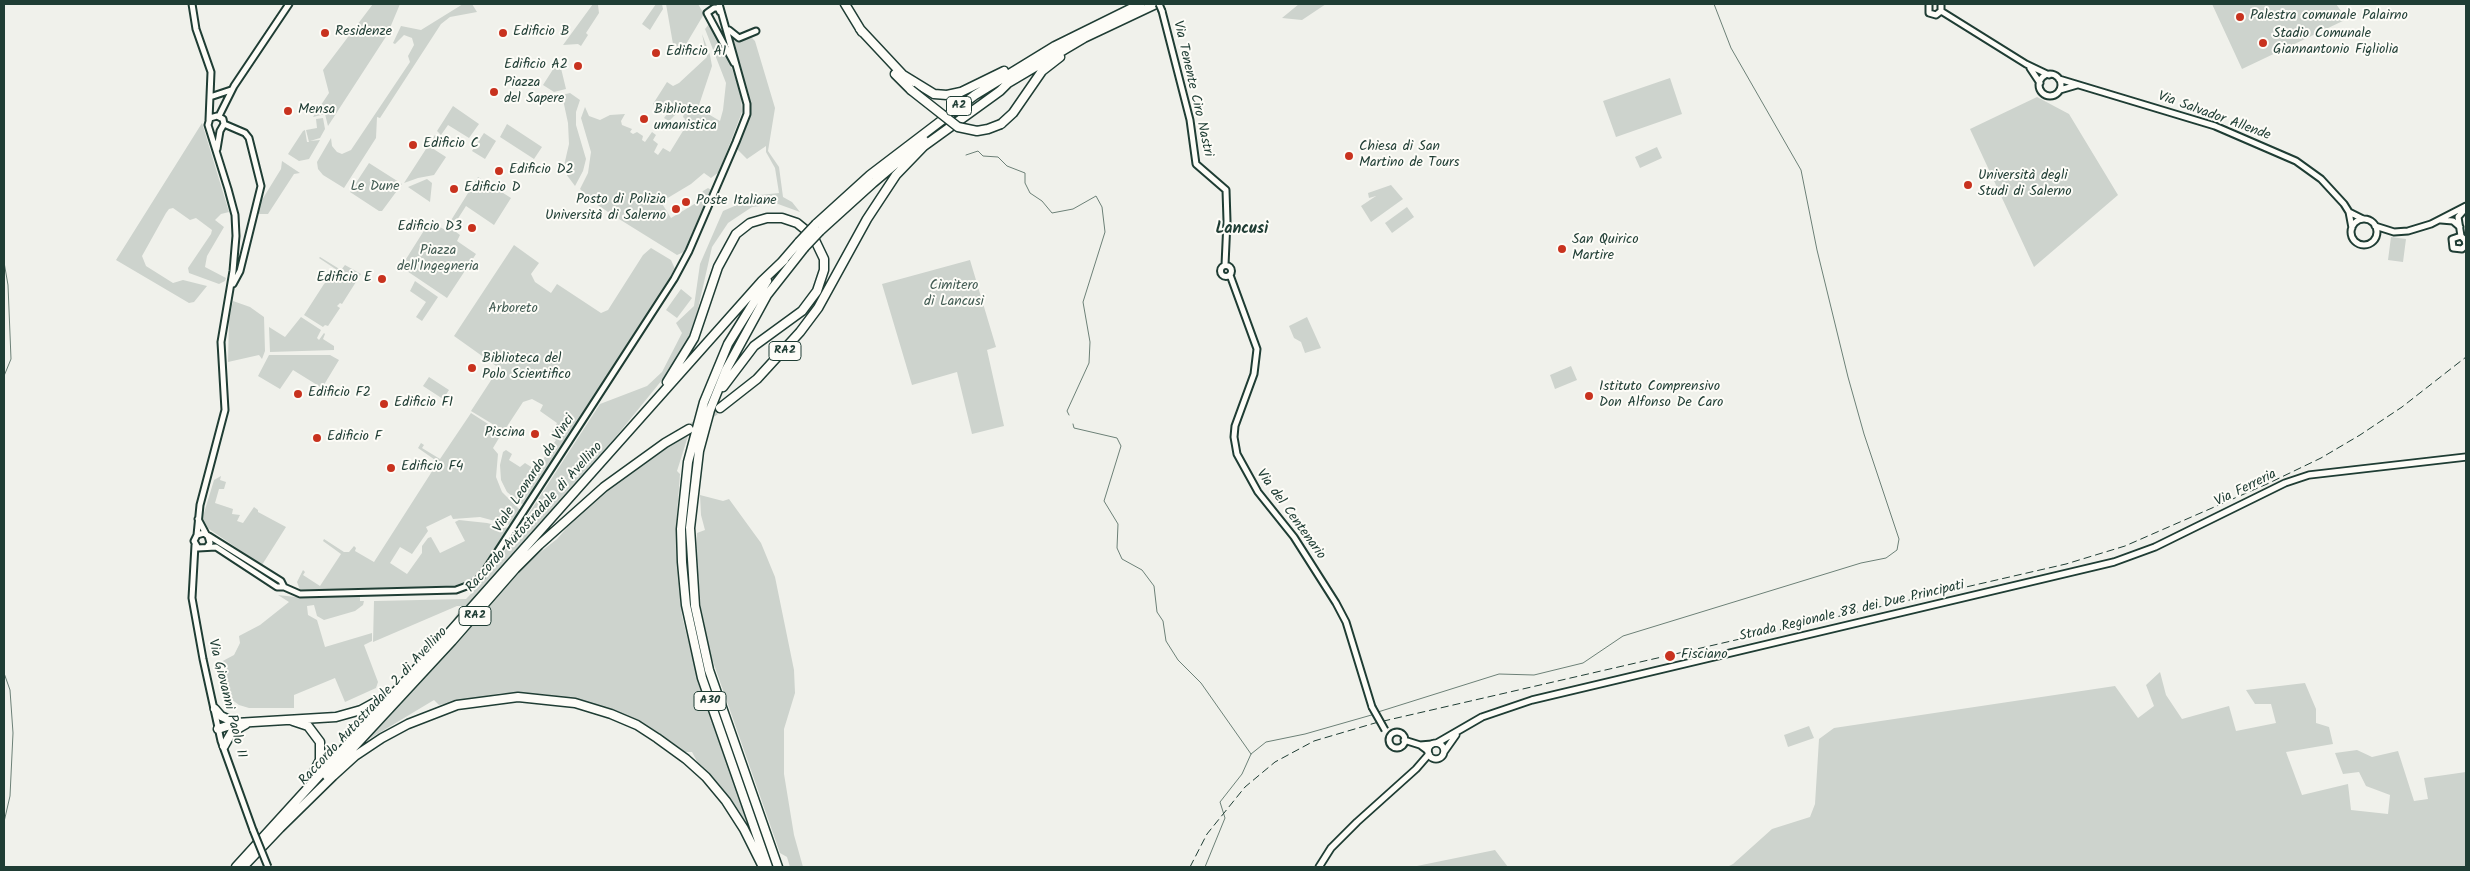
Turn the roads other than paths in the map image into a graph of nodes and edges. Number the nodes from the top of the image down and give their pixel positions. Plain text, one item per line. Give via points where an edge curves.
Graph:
1 (289, 4) edge
2 (845, 4) edge
3 (1140, 4) edge
4 (1158, 4) edge
5 (1929, 4) edge
6 (1940, 4) edge
7 (191, 6) edge
8 (719, 6) edge
9 (1163, 7) edge
10 (1941, 11) junction
11 (725, 23) junction
12 (860, 29) junction
13 (716, 31) junction
14 (756, 31) dead end
15 (1055, 46) junction
16 (2026, 64) junction
17 (738, 72) junction
18 (2049, 75) junction
19 (2059, 79) junction
20 (1010, 81) junction
21 (2040, 83) junction
22 (2080, 84) junction
23 (234, 86) junction
24 (2060, 90) junction
25 (210, 97) junction
26 (219, 116) junction
27 (209, 120) junction
28 (224, 124) junction
29 (211, 129) junction
30 (220, 130) junction
31 (217, 149) junction
32 (871, 179) junction
33 (2466, 207) edge
34 (2348, 212) junction
35 (2363, 219) junction
36 (2440, 220) junction
37 (2375, 226) junction
38 (2461, 227) junction
39 (2352, 228) junction
40 (2464, 239) edge
41 (802, 245) junction
42 (2465, 248) edge
43 (784, 260) junction
44 (1225, 266) junction
45 (1230, 275) junction
46 (230, 288) junction
47 (720, 408) tunnel mouth
48 (689, 429) tunnel mouth
49 (699, 452) junction
50 (2466, 457) edge
51 (576, 491) junction
52 (198, 518) junction
53 (197, 535) junction
54 (207, 535) junction
55 (195, 544) junction
56 (205, 548) junction
57 (195, 561) junction
58 (2047, 580) joint
59 (284, 587) junction
60 (396, 692) junction
61 (215, 708) junction
62 (286, 720) junction
63 (236, 726) junction
64 (218, 729) junction
65 (1463, 729) junction
66 (1385, 730) junction
67 (1393, 733) junction
68 (1404, 742) junction
69 (1390, 743) junction
70 (1416, 744) junction
71 (1434, 744) junction
72 (224, 746) junction
73 (1444, 752) junction
74 (1429, 753) junction
75 (1439, 758) junction
76 (1416, 769) junction
77 (284, 814) junction
78 (280, 827) junction
79 (236, 867) edge
80 (243, 867) edge
81 (268, 867) edge
82 (763, 867) edge
83 (768, 867) edge
84 (778, 867) edge
85 (1319, 867) edge

1 - 23 street
2 - 12 highway
3 - 15 highway, A2
4 - 9 street, Via Tenente Ciro Nastri, bridge
4 - 20 highway via 1084,38
5 - 10 street via 1931,14 1938,15
6 - 10 street
7 - 25 street via 211,72
8 - 11 street
8 - 13 street via 707,13
9 - 12 highway, bridge via 1055,59 1035,80 1013,113 1001,124 977,131 958,127 911,90 876,53
9 - 44 street, Via Tenente Ciro Nastri via 1190,120 1196,164 1226,190
10 - 16 street
11 - 13 street
11 - 14 street via 730,33 740,38
11 - 17 street
12 - 15 highway via 903,75 927,91 941,95 961,92
13 - 17 street
15 - 32 highway, A2 via 975,95
16 - 18 street
16 - 21 street
17 - 59 street, Viale Leonardo da Vinci via 747,114 683,263 481,577 463,588 447,591 300,594
18 - 19 street
18 - 21 street
19 - 22 street, Via Salvador Allende
19 - 24 street
20 - 32 highway, A30
20 - 47 highway, RA2 via 924,146 896,175 867,219 818,308 800,332 757,379
21 - 24 street via 2042,91 2048,95 2055,95
22 - 24 street
22 - 34 street, Via Salvador Allende via 2215,126 2280,153 2312,171
23 - 25 street via 226,93
23 - 26 street
25 - 27 street
26 - 27 street
26 - 28 street
27 - 29 street
28 - 30 street
28 - 46 street via 249,138 261,186 240,270
29 - 30 street
29 - 31 street
30 - 31 street
31 - 46 street via 235,215
32 - 41 highway, A30, bridge
33 - 36 street
33 - 38 street via 2458,214
34 - 35 street, Via Salvador Allende
34 - 39 street, Via Salvador Allende
35 - 37 street via 2370,220
35 - 39 street
36 - 37 street via 2408,231 2394,232
36 - 38 street via 2451,220
37 - 39 street via 2374,240 2363,245 2353,239
38 - 40 street
40 - 42 street
40 - 42 street via 2454,237 2452,245 2456,250
41 - 43 highway, A30
41 - 49 highway, A30 via 767,295 734,353 710,410
43 - 51 highway, Raccordo Autostradale di Avellino / RA2
43 - 83 highway, A30 via 752,302 728,344 704,402 688,462 681,529 686,605 702,678
44 - 45 street via 1231,268
44 - 45 street via 1221,273
45 - 66 street, Via del Centenario, bridge via 1257,349 1254,374 1235,426 1237,454 1258,492 1294,537 1336,603 1346,622 1372,707
46 - 52 street via 222,342 225,410
48 - 78 highway, Raccordo Autostradale 2 di Avellino / RA2 via 604,487 539,546
49 - 51 highway via 722,388 732,372 754,346 802,311 817,291 824,259 813,236 797,223 767,218 750,223 736,234 718,267 694,338 681,362
49 - 84 highway, A30 via 690,528 695,606 709,670
50 - 58 main road, Via Ferreria via 2309,476 2284,483 2146,551
51 - 60 highway, Raccordo Autostradale di Avellino / RA2
52 - 53 street
52 - 54 street
53 - 54 street
53 - 55 street, Via Giovanni Paolo II
54 - 56 street via 210,543
54 - 59 street via 281,581
55 - 56 street, Viale Leonardo da Vinci
55 - 57 street, Via Giovanni Paolo II
56 - 57 street, Via Giovanni Paolo II
56 - 59 street, Viale Leonardo da Vinci via 216,547 277,587
57 - 61 street, Via Giovanni Paolo II via 192,598
58 - 65 main road, Strada Regionale 88 dei Due Principati via 1532,700 1482,717
60 - 62 highway via 361,710 343,715
60 - 77 highway, Raccordo Autostradale di Avellino / RA2
61 - 63 highway
61 - 64 street, Via Giovanni Paolo II
62 - 63 highway
62 - 77 highway via 312,729 322,751 314,774
63 - 64 highway
63 - 72 highway
64 - 72 street, Via Giovanni Paolo II
65 - 71 main road, Strada Regionale 88 dei Due Principati
65 - 73 main road, Strada Regionale 88 dei Due Principati
66 - 67 street
66 - 69 street, Via del Centenario
67 - 68 street via 1400,733
67 - 69 street
68 - 69 street via 1397,748
68 - 70 street
70 - 71 street
70 - 74 street
71 - 73 main road via 1441,745
71 - 74 main road, Strada Regionale 88 dei Due Principati
72 - 81 street, Via Giovanni Paolo II, bridge
73 - 75 main road, Strada Regionale 88 dei Due Principati
74 - 75 main road via 1432,758
74 - 76 main road, Strada Regionale 88 dei Due Principati
75 - 76 main road, Strada Regionale 88 dei Due Principati
76 - 85 main road, Strada Regionale 88 dei Due Principati via 1331,848
77 - 79 highway, Raccordo Autostradale di Avellino / RA2
78 - 80 highway, Raccordo Autostradale 2 di Avellino / RA2
78 - 82 highway via 355,756 408,724 457,705 484,700 546,699 575,703 637,725 686,759 726,802

